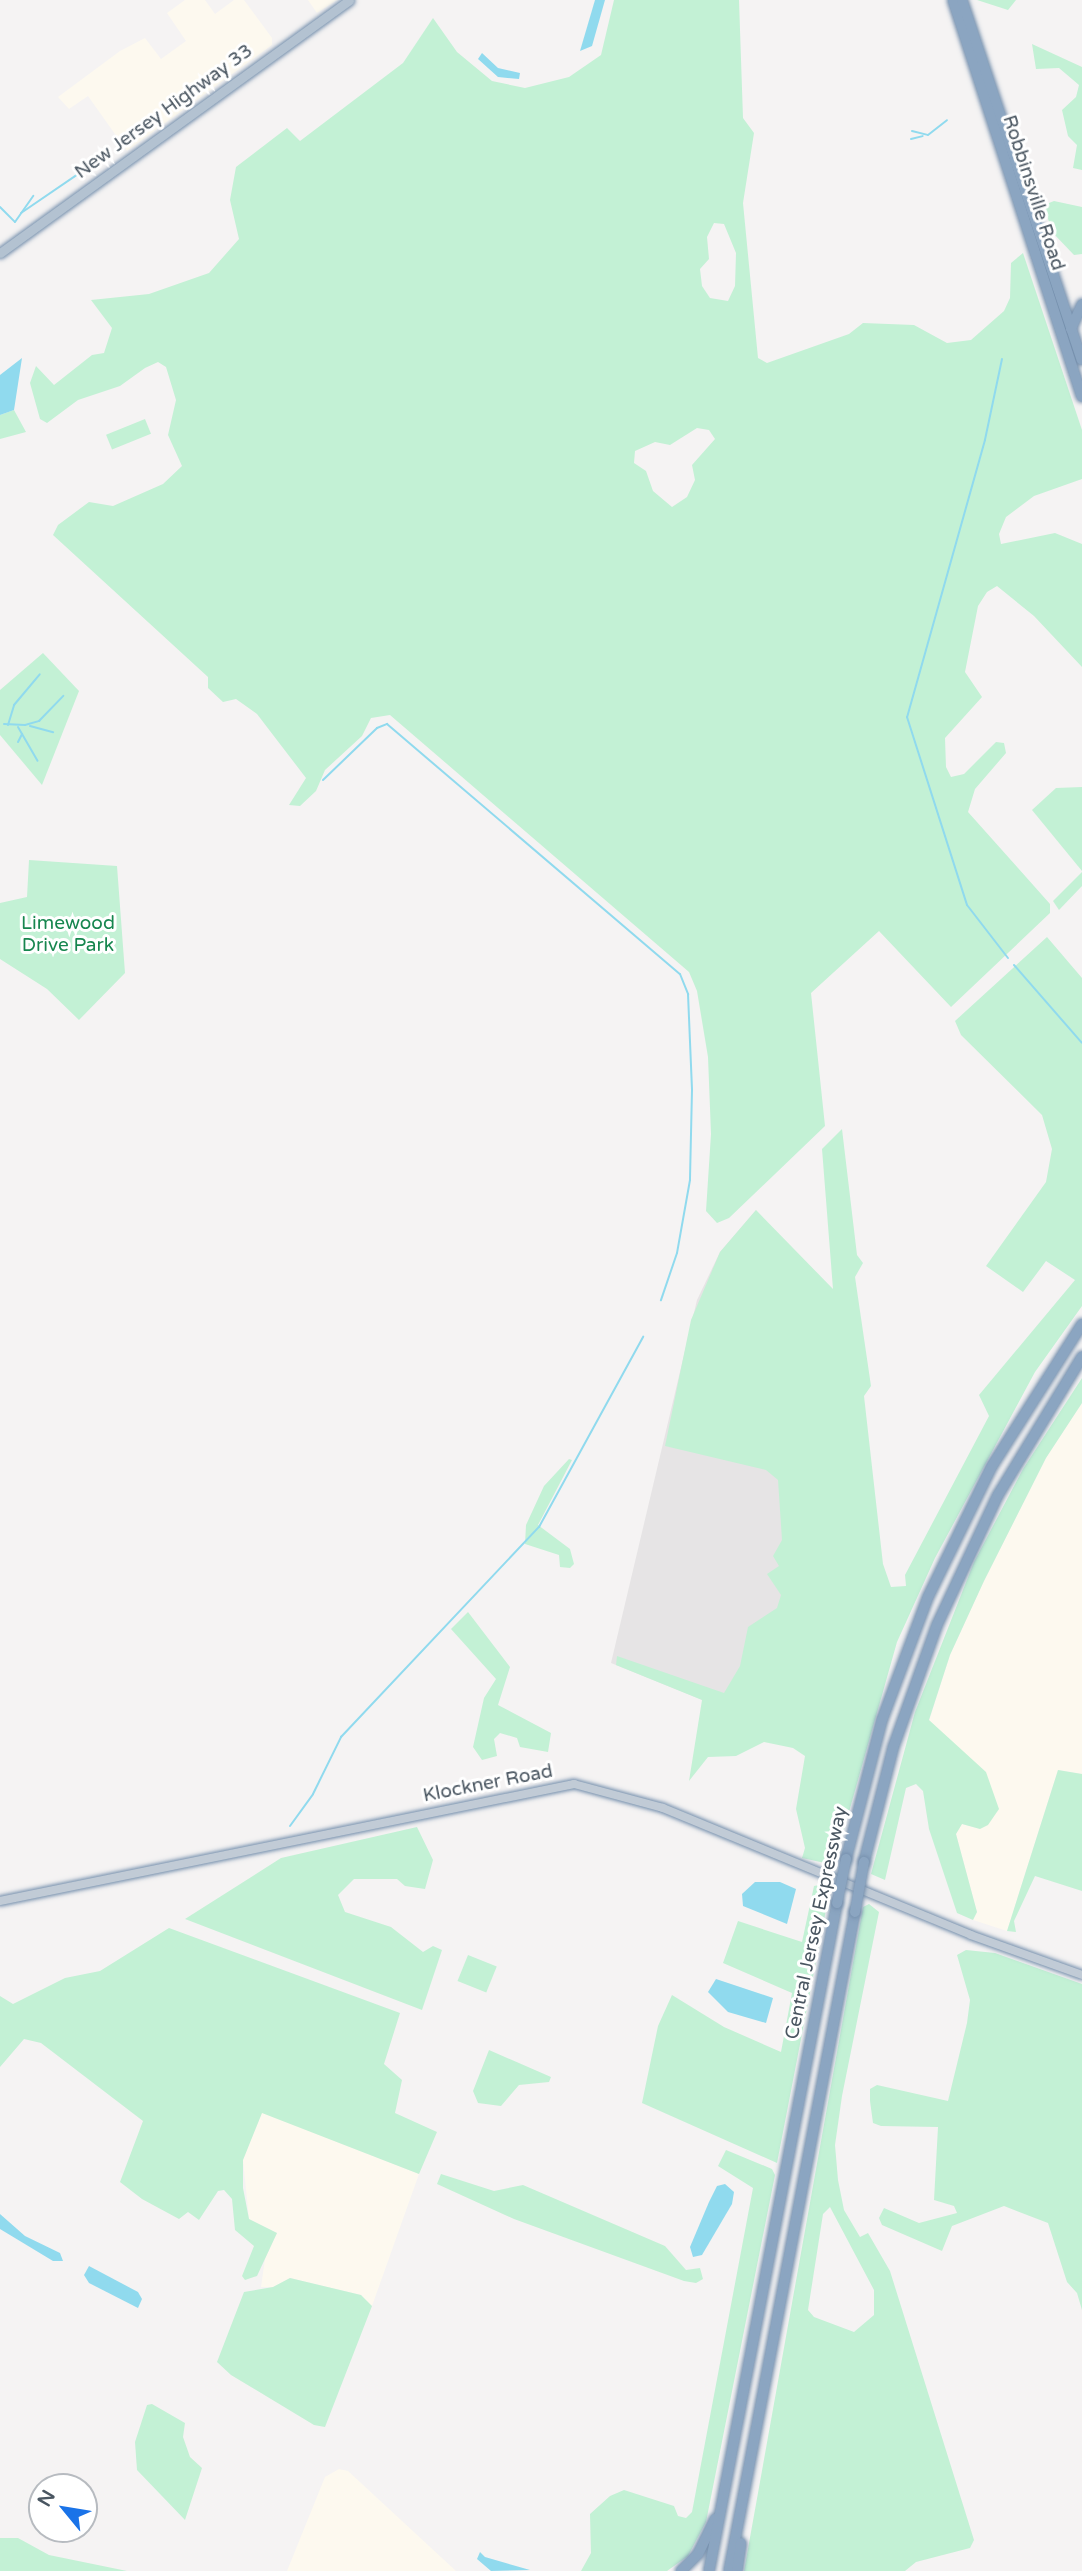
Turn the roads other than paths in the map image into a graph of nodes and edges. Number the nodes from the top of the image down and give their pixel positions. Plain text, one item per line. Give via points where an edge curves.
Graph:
1 (349, 0) edge
2 (953, 0) edge
3 (962, 0) edge
4 (0, 253) edge
5 (1082, 304) edge
6 (1071, 329) junction
7 (1082, 360) edge
8 (1082, 397) edge
9 (1082, 1324) edge
10 (1082, 1357) edge
11 (0, 1901) edge
12 (1082, 1975) edge
13 (741, 2404) junction
14 (760, 2408) junction
15 (681, 2571) edge
16 (709, 2571) edge
17 (729, 2571) edge
18 (737, 2571) edge

1 - 4 main road, New Jersey Highway 33
2 - 8 highway, Robbinsville Road
3 - 6 highway, Robbinsville Road
5 - 6 highway
6 - 7 highway, Robbinsville Road
9 - 13 highway, Central Jersey Expressway, bridge via 992,1466 911,1638 882,1720 846,1859
10 - 14 highway, Central Jersey Expressway, bridge via 998,1495 914,1686 893,1748 864,1863
11 - 12 main road, Klockner Road via 574,1784 663,1808
13 - 15 highway via 716,2515 698,2554
13 - 16 highway, Central Jersey Expressway
14 - 17 highway, Central Jersey Expressway
14 - 18 highway

